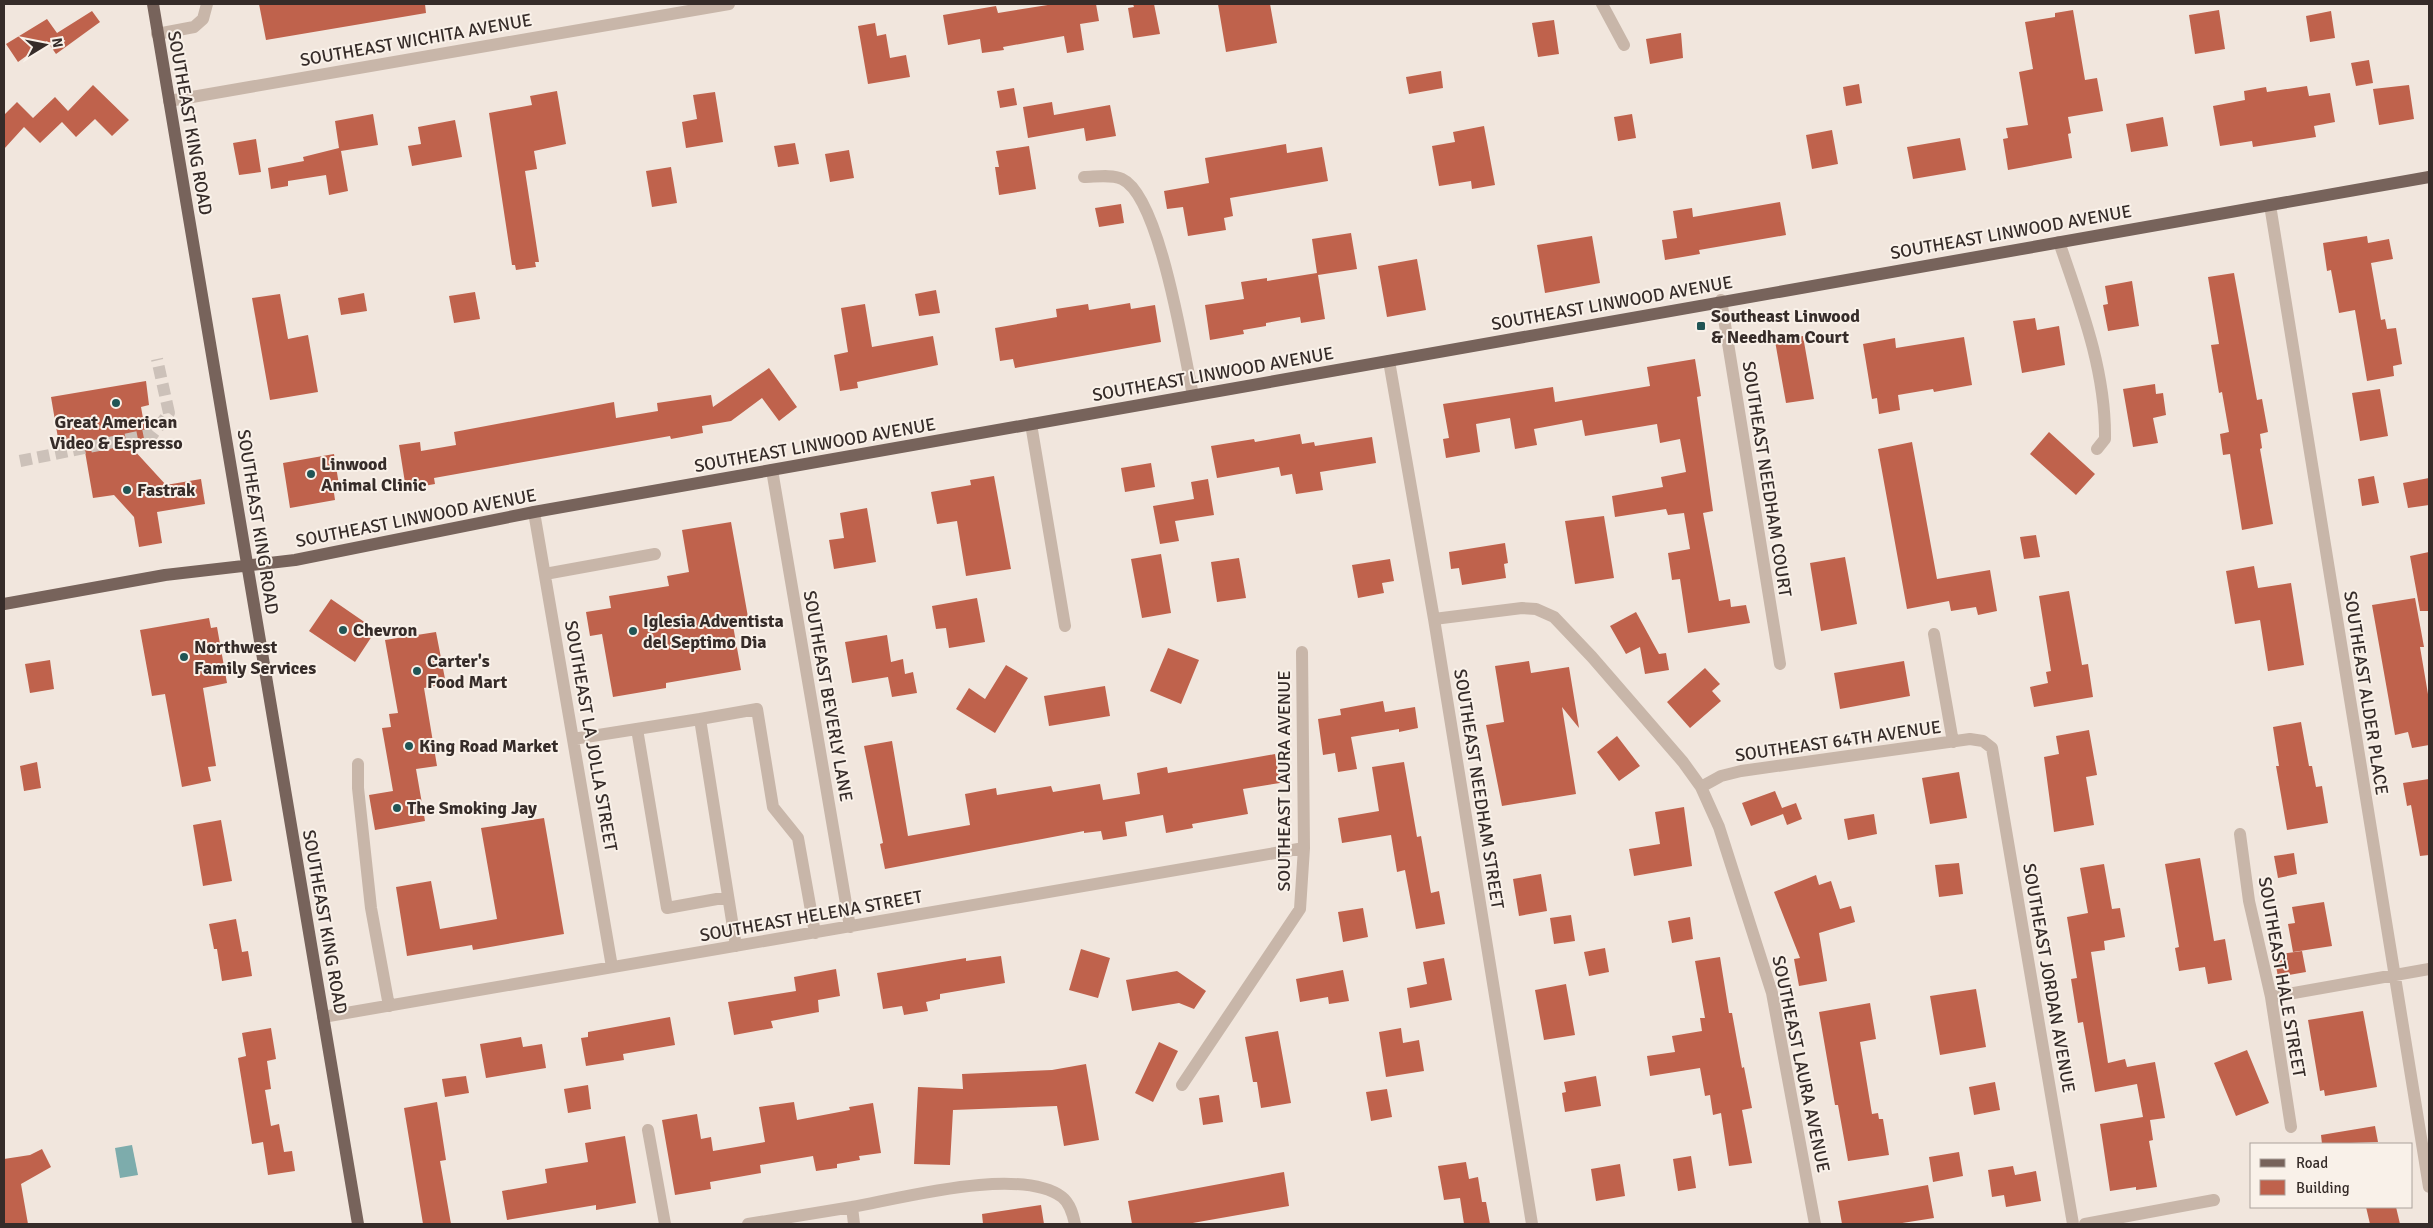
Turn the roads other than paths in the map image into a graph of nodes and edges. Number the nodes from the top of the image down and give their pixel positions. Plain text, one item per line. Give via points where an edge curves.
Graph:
1 (153, 4) edge
2 (207, 4) edge
3 (729, 4) edge
4 (1602, 4) edge
5 (157, 34) junction
6 (1624, 45) dead end
7 (168, 101) junction
8 (1084, 177) dead end
9 (2429, 177) edge
10 (2270, 205) junction
11 (2060, 242) junction
12 (1721, 300) junction
13 (1389, 361) junction
14 (1193, 395) junction
15 (1031, 424) junction
16 (2097, 449) dead end
17 (772, 470) junction
18 (534, 512) junction
19 (654, 554) dead end
20 (247, 565) junction
21 (544, 574) junction
22 (4, 604) edge
23 (1434, 619) junction
24 (1065, 626) dead end
25 (1934, 634) dead end
26 (1302, 652) dead end
27 (1780, 664) dead end
28 (700, 718) junction
29 (637, 728) junction
30 (573, 739) junction
31 (1983, 741) joint
32 (1953, 742) junction
33 (358, 764) dead end
34 (1701, 787) junction
35 (2240, 834) dead end
36 (1304, 848) junction
37 (728, 898) junction
38 (850, 927) junction
39 (815, 933) junction
40 (736, 946) junction
41 (612, 967) junction
42 (2429, 969) edge
43 (2394, 975) junction
44 (2271, 996) junction
45 (389, 1006) junction
46 (324, 1017) junction
47 (1182, 1086) dead end
48 (2291, 1127) dead end
49 (648, 1130) dead end
50 (2429, 1187) edge
51 (2214, 1200) dead end
52 (852, 1208) junction
53 (358, 1224) edge
54 (665, 1224) edge
55 (748, 1224) edge
56 (854, 1224) edge
57 (1076, 1224) edge
58 (1532, 1224) edge
59 (1815, 1224) edge
60 (2073, 1224) edge
61 (2085, 1224) edge

1 - 5 main road, SOUTHEAST KING ROAD
2 - 5 street via 203,19 194,26
3 - 7 street, SOUTHEAST WICHITA AVENUE
4 - 6 street
5 - 7 main road, SOUTHEAST KING ROAD
7 - 20 main road, SOUTHEAST KING ROAD
8 - 14 street via 1122,179 1134,189 1143,205 1164,264
9 - 10 main road, SOUTHEAST LINWOOD AVENUE
10 - 11 main road, SOUTHEAST LINWOOD AVENUE
10 - 43 street, SOUTHEAST ALDER PLACE
11 - 12 main road, SOUTHEAST LINWOOD AVENUE
11 - 16 street via 2085,319 2103,393 2105,439
12 - 13 main road, SOUTHEAST LINWOOD AVENUE
12 - 27 street, SOUTHEAST NEEDHAM COURT
13 - 14 main road, SOUTHEAST LINWOOD AVENUE
13 - 23 street, SOUTHEAST NEEDHAM STREET
14 - 15 main road, SOUTHEAST LINWOOD AVENUE
15 - 17 main road, SOUTHEAST LINWOOD AVENUE
15 - 24 street
17 - 18 main road, SOUTHEAST LINWOOD AVENUE
17 - 38 street, SOUTHEAST BEVERLY LANE
18 - 20 main road, SOUTHEAST LINWOOD AVENUE via 295,560
18 - 21 street, SOUTHEAST LA JOLLA STREET
19 - 21 street
20 - 22 main road, SOUTHEAST LINWOOD AVENUE via 165,575
20 - 46 main road, SOUTHEAST KING ROAD
21 - 30 street, SOUTHEAST LA JOLLA STREET
23 - 34 street, SOUTHEAST LAURA AVENUE via 1522,608 1536,609 1554,617 1670,747
23 - 58 street, SOUTHEAST NEEDHAM STREET
25 - 32 street
26 - 36 street, SOUTHEAST LAURA AVENUE
28 - 29 street
28 - 37 street
28 - 39 street via 757,709 773,807 798,838
29 - 30 street
29 - 37 street via 667,908
30 - 41 street, SOUTHEAST LA JOLLA STREET
31 - 32 street, SOUTHEAST 64TH AVENUE
31 - 60 street, SOUTHEAST JORDAN AVENUE via 1992,748
32 - 34 street, SOUTHEAST 64TH AVENUE via 1741,771 1721,776
33 - 45 street via 371,908
34 - 59 street, SOUTHEAST LAURA AVENUE via 1719,827 1772,993
35 - 44 street, SOUTHEAST HALE STREET via 2250,901
36 - 38 street, SOUTHEAST HELENA STREET
36 - 47 street, SOUTHEAST LAURA AVENUE via 1300,909
37 - 40 street
38 - 39 street, SOUTHEAST HELENA STREET
39 - 40 street, SOUTHEAST HELENA STREET
40 - 41 street, SOUTHEAST HELENA STREET
41 - 45 street, SOUTHEAST HELENA STREET
42 - 43 street
43 - 44 street
43 - 50 street, SOUTHEAST ALDER PLACE
44 - 48 street, SOUTHEAST HALE STREET
45 - 46 street, SOUTHEAST HELENA STREET
46 - 53 main road, SOUTHEAST KING ROAD
49 - 54 street
51 - 61 street
52 - 55 street
52 - 56 street
52 - 57 street via 953,1188 1012,1183 1046,1189 1063,1198

